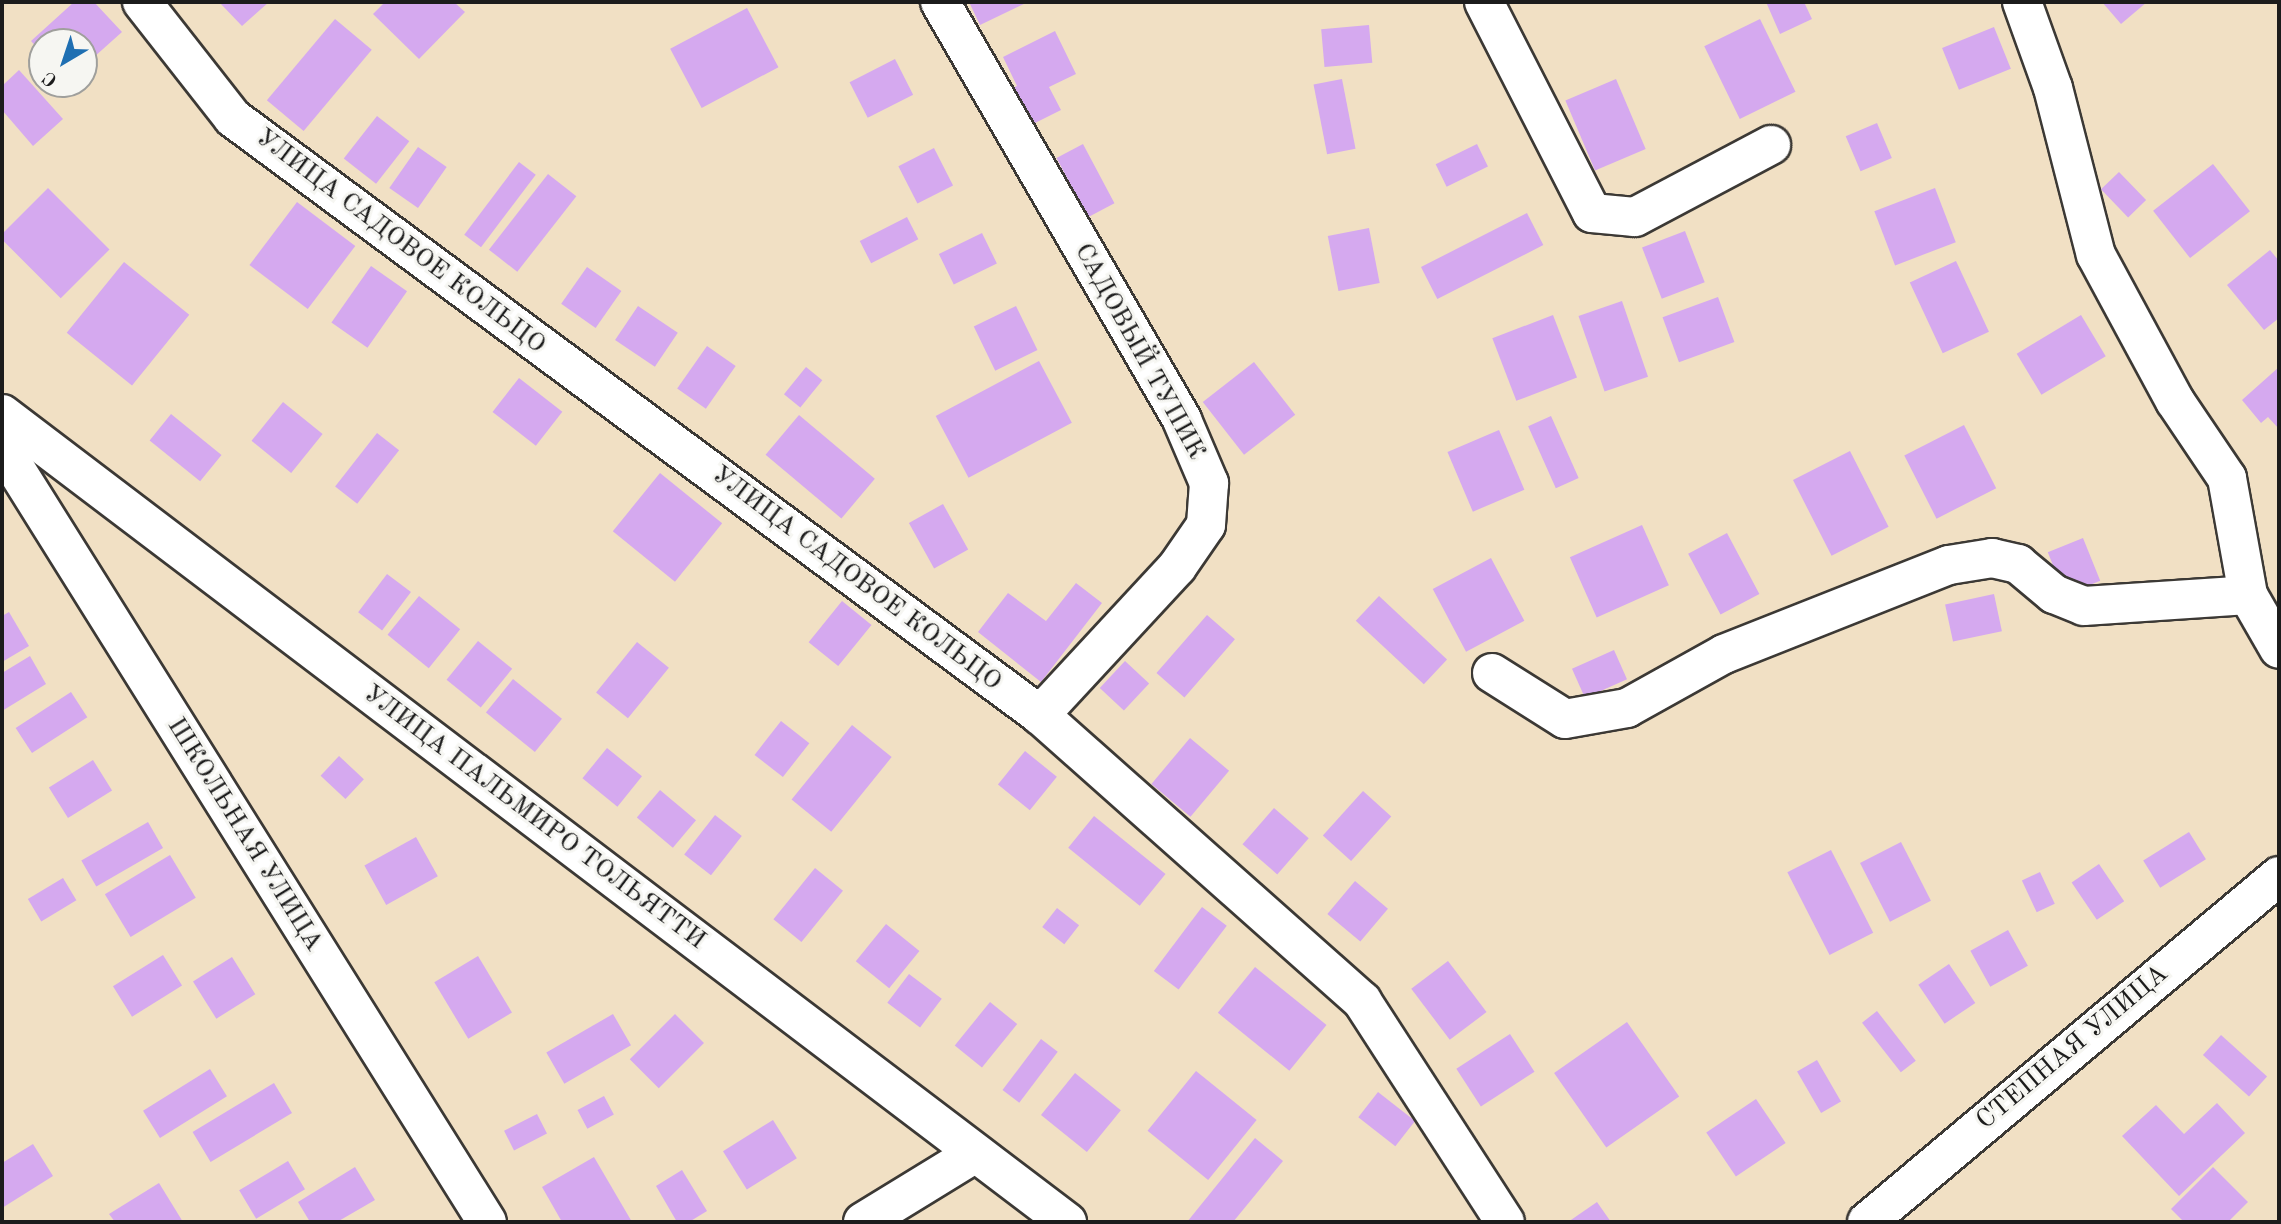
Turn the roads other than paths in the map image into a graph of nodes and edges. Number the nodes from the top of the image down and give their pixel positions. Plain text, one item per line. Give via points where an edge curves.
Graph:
1 (142, 2) edge
2 (940, 2) edge
3 (1484, 2) edge
4 (2022, 2) edge
5 (1771, 145) dead end
6 (2, 414) edge
7 (2, 447) edge
8 (2248, 595) junction
9 (2279, 649) edge
10 (1492, 673) dead end
11 (1040, 715) junction
12 (2279, 876) edge
13 (974, 1154) junction
14 (487, 1222) edge
15 (863, 1222) edge
16 (1067, 1222) edge
17 (1505, 1222) edge
18 (1867, 1222) edge

1 - 11 street, УЛИЦА САДОВОЕ КОЛЬЦО via 233,118
2 - 11 street, САДОВЫЙ ТУПИК via 1182,420 1209,484 1206,525 1177,567
3 - 5 street via 1592,213 1635,217
4 - 8 street via 2053,88 2096,255 2175,401 2227,478
6 - 13 street, УЛИЦА ПАЛЬМИРО ТОЛЬЯТТИ
7 - 14 street, ШКОЛЬНАЯ УЛИЦА
8 - 9 street
8 - 10 street via 2084,606 2054,593 2018,564 1992,558 1949,565 1724,654 1627,708 1565,719
11 - 17 street, УЛИЦА САДОВОЕ КОЛЬЦО via 1362,1001
12 - 18 street, СТЕПНАЯ УЛИЦА
13 - 15 street
13 - 16 street, УЛИЦА ПАЛЬМИРО ТОЛЬЯТТИ

